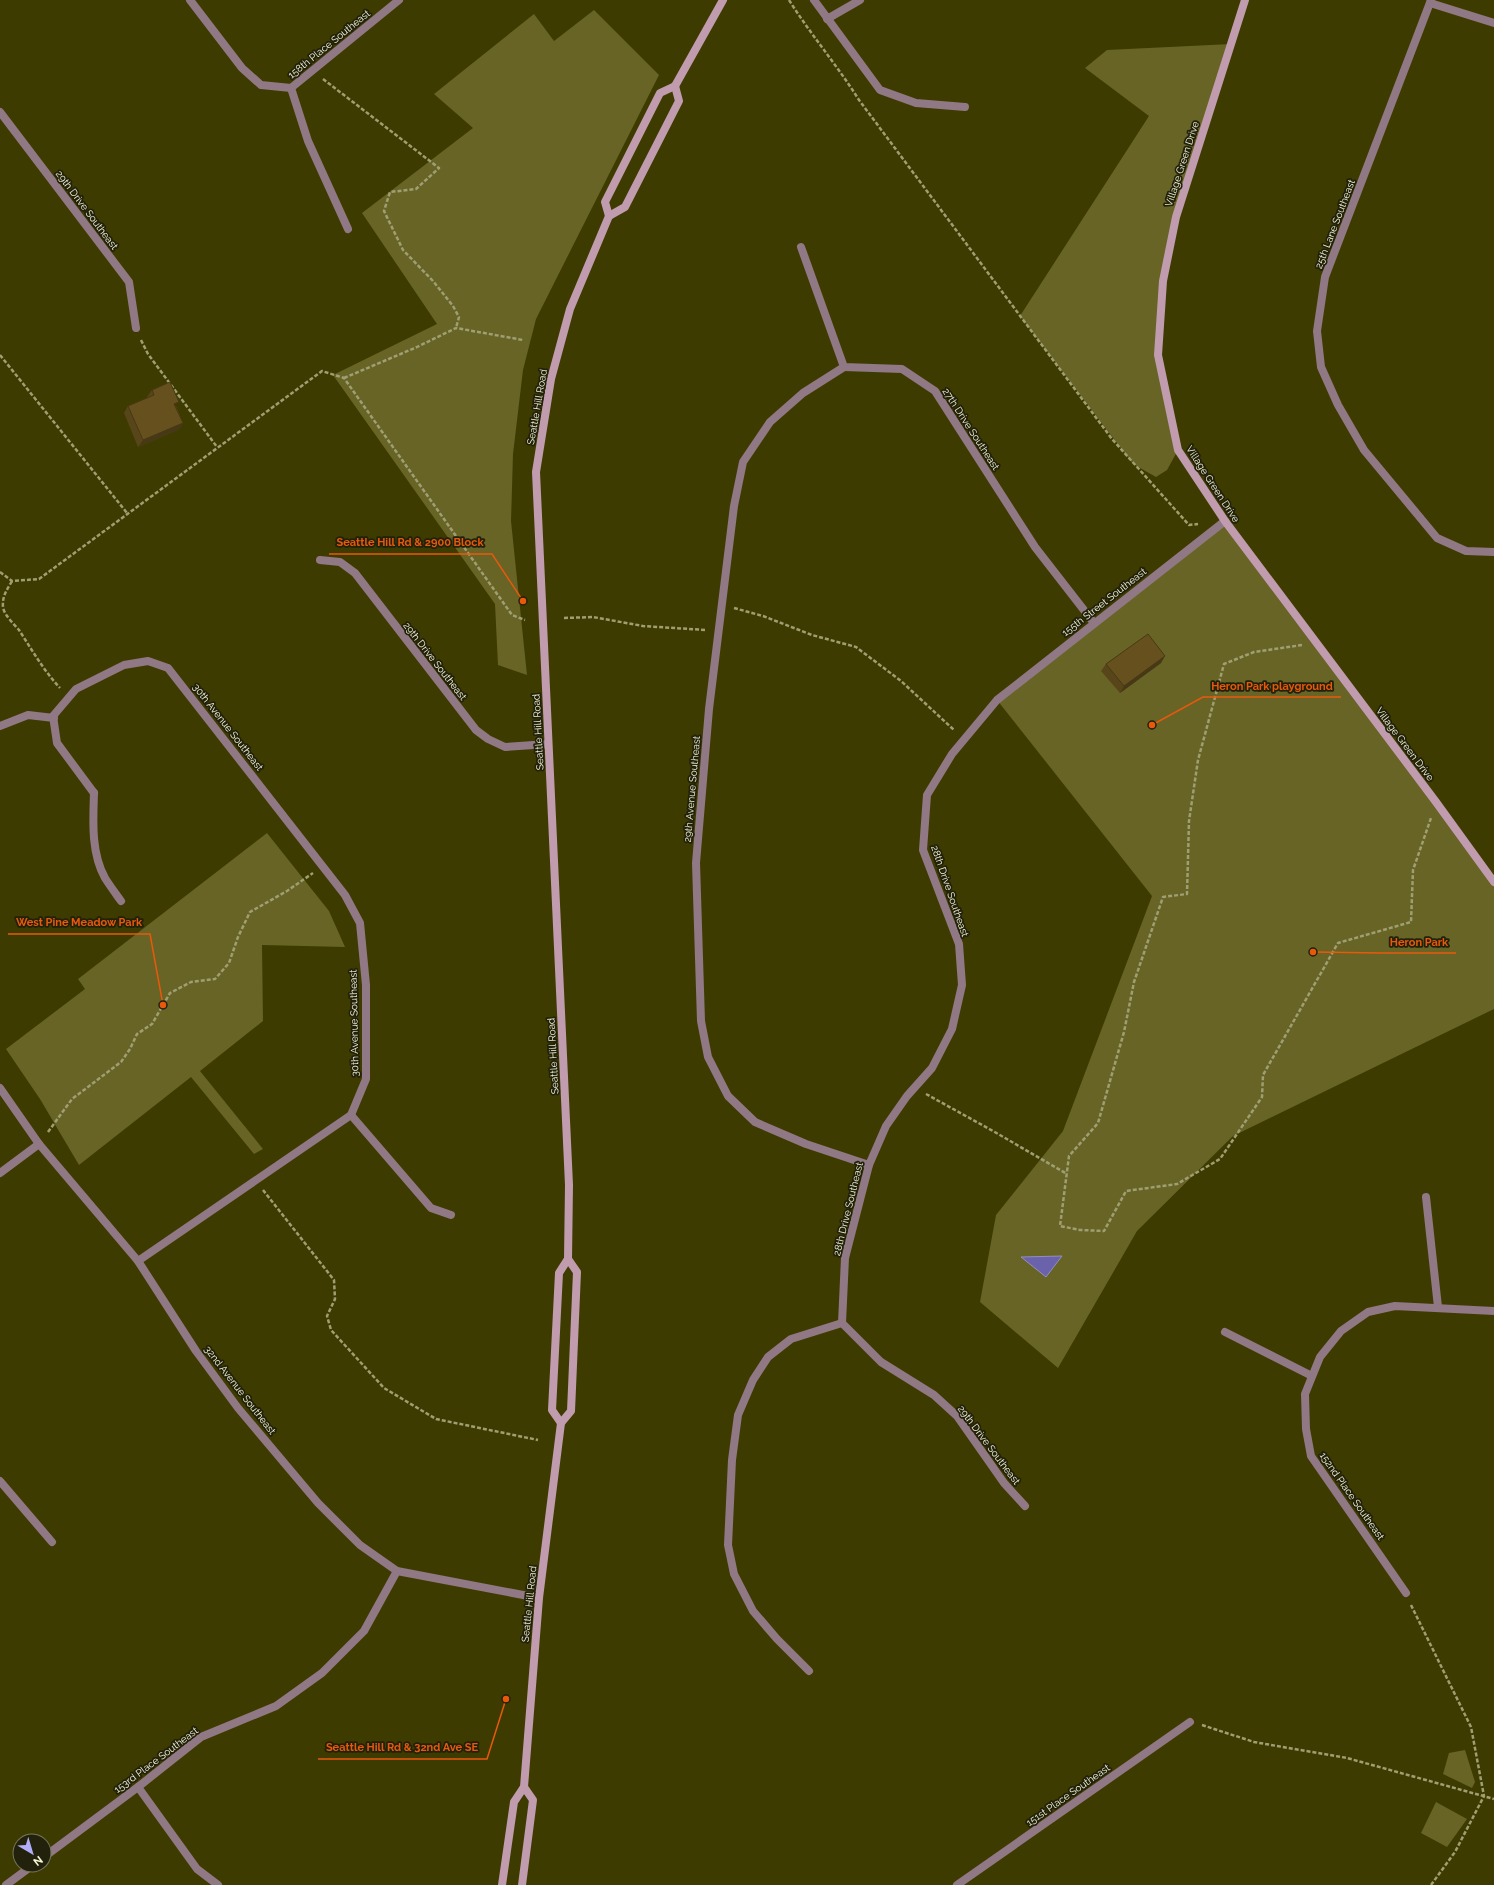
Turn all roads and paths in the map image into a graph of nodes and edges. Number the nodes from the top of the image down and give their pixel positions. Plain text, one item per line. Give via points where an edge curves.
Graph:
1 (190, 0) edge
2 (399, 0) edge
3 (723, 0) edge
4 (789, 0) edge
5 (814, 0) edge
6 (860, 0) edge
7 (1245, 0) edge
8 (1430, 1) edge
9 (827, 19) junction
10 (1494, 23) edge
11 (312, 70) junction
12 (675, 86) junction
13 (290, 88) junction
14 (965, 107) dead end
15 (0, 112) edge
16 (609, 216) junction
17 (348, 229) dead end
18 (801, 247) dead end
19 (136, 328) joint
20 (456, 328) junction
21 (523, 340) dead end
22 (0, 355) edge
23 (844, 367) junction
24 (344, 378) junction
25 (217, 447) junction
26 (127, 513) junction
27 (1224, 521) junction
28 (1494, 552) edge
29 (320, 560) dead end
30 (0, 572) edge
31 (12, 581) junction
32 (722, 605) junction
33 (564, 618) dead end
34 (525, 620) dead end
35 (1094, 623) junction
36 (719, 632) junction
37 (1308, 644) dead end
38 (69, 698) junction
39 (997, 700) joint
40 (54, 718) junction
41 (0, 726) edge
42 (963, 739) junction
43 (548, 744) junction
44 (1436, 802) junction
45 (323, 866) junction
46 (1494, 882) edge
47 (121, 901) dead end
48 (0, 1088) edge
49 (915, 1088) junction
50 (351, 1115) junction
51 (39, 1144) junction
52 (869, 1165) junction
53 (0, 1173) edge
54 (1067, 1174) junction
55 (255, 1180) junction
56 (1426, 1197) dead end
57 (451, 1216) dead end
58 (568, 1259) junction
59 (138, 1261) junction
60 (1438, 1307) junction
61 (1494, 1311) edge
62 (842, 1323) junction
63 (1224, 1332) dead end
64 (1312, 1376) junction
65 (562, 1423) junction
66 (538, 1440) dead end
67 (0, 1481) edge
68 (1025, 1506) dead end
69 (52, 1542) dead end
70 (397, 1571) junction
71 (1406, 1593) joint
72 (539, 1598) junction
73 (809, 1671) dead end
74 (1190, 1722) joint
75 (138, 1787) junction
76 (524, 1787) junction
77 (1484, 1796) junction
78 (1494, 1800) edge
79 (52, 1851) edge
80 (22, 1873) edge
81 (6, 1885) edge
82 (218, 1885) edge
83 (502, 1885) edge
84 (522, 1885) edge
85 (957, 1885) edge
86 (1431, 1885) edge

1 - 13 street via 242,68 260,85
2 - 11 street, 158th Place Southeast
3 - 12 main road, Seattle Hill Road
4 - 27 path via 808,30 1112,439 1189,525
5 - 9 street
6 - 9 street
7 - 27 main road, Village Green Drive via 1176,217 1163,281 1158,355 1178,450
8 - 10 street
8 - 28 street, 25th Lane Southeast via 1325,277 1317,331 1321,367 1338,405 1364,450 1437,538 1466,551
9 - 14 street via 880,90 916,103
11 - 13 street, 158th Place Southeast
11 - 20 path via 439,168 416,189 390,192 384,211 403,250 453,306 459,317
12 - 16 main road via 679,101 625,207
12 - 16 main road, Seattle Hill Road via 660,93 605,202
13 - 17 street via 308,141
15 - 19 street, 29th Drive Southeast via 129,282
16 - 43 main road, Seattle Hill Road via 570,309 551,379 536,472
18 - 23 street
19 - 25 path via 148,354
20 - 21 path
20 - 24 path via 417,348
22 - 26 path
23 - 32 street, 29th Avenue Southeast via 803,393 770,422 743,462 734,506
23 - 35 street, 27th Drive Southeast via 902,369 935,390 1035,547
24 - 25 path via 322,371
24 - 34 path via 512,615
25 - 26 path
26 - 31 path via 38,579
27 - 35 street, 155th Street Southeast
27 - 44 main road, Village Green Drive
29 - 43 street, 29th Drive Southeast via 340,562 356,574 476,730 505,747
30 - 31 path
31 - 38 path via 3,597 3,609 29,649 40,660 48,676
32 - 36 street, 29th Avenue Southeast
32 - 42 path via 856,647 901,681
33 - 36 path via 593,616 643,626
35 - 39 street, 155th Street Southeast
36 - 52 street, 29th Avenue Southeast via 709,709 696,863 701,1020 708,1057 728,1096 755,1122 806,1144
37 - 54 path via 1254,652 1224,664 1198,760 1189,820 1187,894 1163,897 1134,982 1124,1032 1098,1123 1069,1156
38 - 40 street, 30th Avenue Southeast
38 - 45 street, 30th Avenue Southeast via 76,688 124,665 148,661 168,668
39 - 42 street, 28th Drive Southeast
40 - 41 street via 28,715
40 - 47 street via 57,743 94,793 95,848 105,877
42 - 49 street, 28th Drive Southeast via 927,795 923,850 958,944 962,985 952,1030 932,1068
43 - 58 main road, Seattle Hill Road via 569,1185
44 - 46 main road, Village Green Drive
44 - 54 path via 1413,870 1411,922 1338,943 1263,1075 1262,1097 1220,1159 1177,1184 1126,1190 1104,1231 1060,1226
45 - 50 street, 30th Avenue Southeast via 345,895 360,923 366,986 366,1079
45 - 51 path via 250,912 229,963 215,979 191,982 170,993 152,1024 137,1034 121,1062 72,1099
48 - 51 street, 32nd Avenue Southeast
49 - 52 street, 28th Drive Southeast via 886,1126
49 - 54 path
50 - 55 street
50 - 57 street via 431,1208
51 - 53 street
51 - 59 street, 32nd Avenue Southeast
52 - 62 street, 28th Drive Southeast via 844,1258
55 - 59 street
55 - 66 path via 334,1280 335,1299 327,1316 331,1330 384,1388 436,1419
56 - 60 street
58 - 65 main road, Seattle Hill Road via 577,1272 571,1411
58 - 65 main road, Seattle Hill Road via 559,1273 552,1410
59 - 70 street, 32nd Avenue Southeast via 196,1351 258,1432 318,1503 355,1540
60 - 61 street, 152nd Place Southeast
60 - 64 street, 152nd Place Southeast via 1394,1306 1368,1312 1341,1331 1320,1357
62 - 68 street, 29th Drive Southeast via 881,1362 934,1395 958,1416 1004,1483
62 - 73 street via 791,1339 768,1357 753,1380 738,1415 732,1460 728,1545 734,1574 753,1611
63 - 64 street
64 - 71 street, 152nd Place Southeast via 1305,1394 1306,1429 1311,1456
65 - 72 main road, Seattle Hill Road
67 - 69 street
70 - 72 street, 32nd Avenue Southeast
70 - 75 street, 153rd Place Southeast via 364,1631 322,1673 276,1706 202,1737
71 - 77 path via 1471,1727
72 - 76 main road, Seattle Hill Road
74 - 77 path via 1254,1742 1347,1758
74 - 85 street, 151st Place Southeast
75 - 79 street, 153rd Place Southeast
75 - 82 street via 197,1869
76 - 83 main road, Seattle Hill Road via 514,1802
76 - 84 main road via 533,1800
77 - 78 path
77 - 86 path via 1455,1852
80 - 81 street

